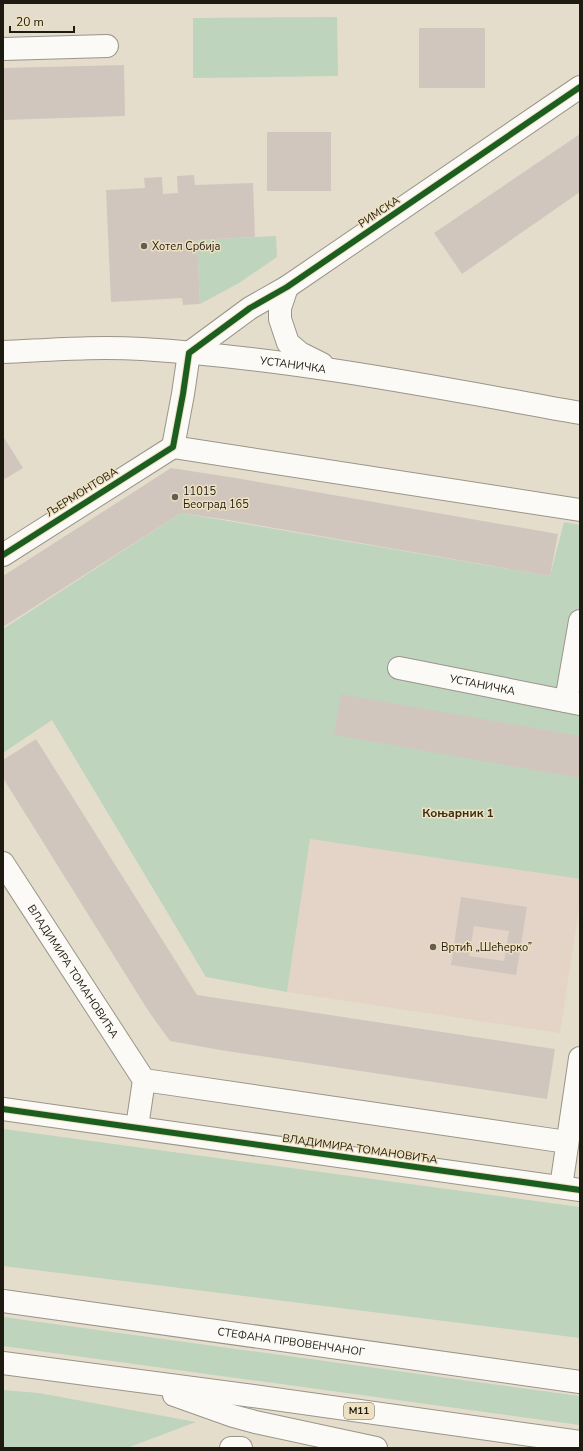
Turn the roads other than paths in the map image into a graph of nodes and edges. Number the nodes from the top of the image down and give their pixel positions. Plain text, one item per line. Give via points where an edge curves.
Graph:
1 (107, 46) dead end
2 (3, 49) edge
3 (580, 88) edge
4 (287, 287) junction
5 (3, 352) edge
6 (189, 352) junction
7 (334, 370) junction
8 (580, 413) edge
9 (173, 447) junction
10 (580, 510) edge
11 (3, 555) edge
12 (580, 621) edge
13 (399, 668) dead end
14 (573, 702) edge
15 (3, 863) edge
16 (580, 1058) edge
17 (144, 1080) junction
18 (3, 1109) edge
19 (576, 1109) edge
20 (137, 1127) junction
21 (567, 1142) junction
22 (570, 1188) edge
23 (3, 1301) edge
24 (3, 1363) edge
25 (137, 1381) junction
26 (580, 1382) edge
27 (580, 1442) edge
28 (231, 1448) edge
29 (241, 1448) edge
30 (376, 1448) edge

1 - 2 main road
3 - 4 main road, РИМСКА
4 - 6 main road, РИМСКА via 250,308
4 - 7 main road via 280,308 280,319 288,343 300,353
5 - 6 main road, УСТАНИЧКА via 140,349
6 - 7 main road, УСТАНИЧКА
6 - 9 main road
7 - 8 main road, УСТАНИЧКА
9 - 10 main road
9 - 11 main road, ЉЕРМОНТОВА
12 - 14 main road, УСТАНИЧКА
13 - 14 main road, УСТАНИЧКА
15 - 17 main road, ВЛАДИМИРА ТОМАНОВИЋА
16 - 19 main road, ВЛАДИМИРА ТОМАНОВИЋА
17 - 20 main road
17 - 21 main road
18 - 20 main road, ВЛАДИМИРА ТОМАНОВИЋА
19 - 21 main road, ВЛАДИМИРА ТОМАНОВИЋА
20 - 22 main road, ВЛАДИМИРА ТОМАНОВИЋА
21 - 22 main road, ВЛАДИМИРА ТОМАНОВИЋА
23 - 26 main road, СТЕФАНА ПРВОВЕНЧАНОГ
24 - 25 main road, M11
25 - 27 main road, M11
25 - 30 main road via 233,1416
28 - 29 main road

